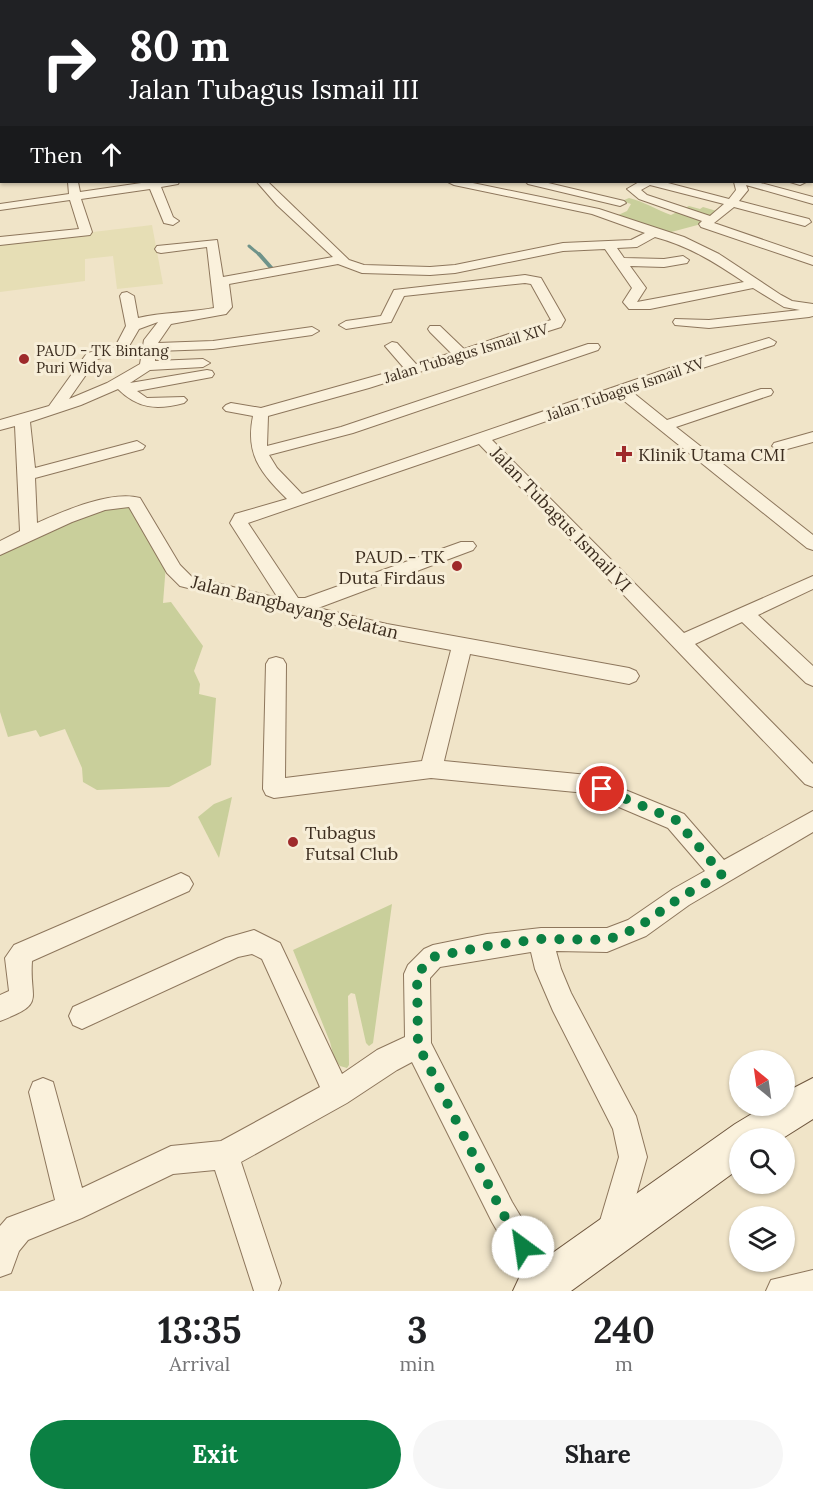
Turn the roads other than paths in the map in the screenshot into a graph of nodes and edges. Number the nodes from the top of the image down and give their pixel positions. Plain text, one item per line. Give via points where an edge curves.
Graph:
1 (73, 183) edge
2 (154, 183) edge
3 (263, 183) edge
4 (458, 183) edge
5 (583, 183) edge
6 (644, 183) edge
7 (657, 183) edge
8 (559, 184) edge
9 (742, 184) edge
10 (614, 192) dead end
11 (76, 195) junction
12 (538, 196) dead end
13 (813, 201) edge
14 (620, 203) dead end
15 (732, 204) junction
16 (0, 207) edge
17 (711, 220) junction
18 (805, 222) dead end
19 (655, 233) junction
20 (680, 240) junction
21 (0, 242) edge
22 (609, 246) junction
23 (178, 247) junction
24 (661, 248) dead end
25 (161, 249) dead end
26 (683, 260) dead end
27 (344, 261) junction
28 (813, 261) edge
29 (621, 262) junction
30 (755, 284) junction
31 (207, 285) dead end
32 (127, 296) dead end
33 (813, 308) edge
34 (220, 311) junction
35 (813, 313) edge
36 (680, 322) dead end
37 (503, 324) dead end
38 (346, 325) dead end
39 (133, 326) junction
40 (435, 329) dead end
41 (312, 332) dead end
42 (516, 337) junction
43 (769, 342) dead end
44 (392, 346) dead end
45 (150, 347) junction
46 (593, 347) dead end
47 (460, 353) junction
48 (147, 366) junction
49 (413, 369) junction
50 (123, 386) junction
51 (621, 391) junction
52 (765, 392) dead end
53 (179, 400) dead end
54 (231, 408) dead end
55 (56, 409) junction
56 (261, 412) junction
57 (22, 420) junction
58 (0, 425) edge
59 (666, 426) junction
60 (813, 437) edge
61 (482, 438) junction
62 (137, 446) dead end
63 (780, 446) dead end
64 (261, 452) junction
65 (27, 475) junction
66 (299, 501) junction
67 (29, 534) junction
68 (813, 544) edge
69 (467, 546) dead end
70 (0, 549) edge
71 (813, 582) edge
72 (290, 606) junction
73 (745, 614) junction
74 (680, 643) junction
75 (462, 646) junction
76 (276, 664) dead end
77 (629, 676) dead end
78 (813, 678) edge
79 (431, 769) junction
80 (813, 778) edge
81 (813, 820) edge
82 (722, 874) junction
83 (181, 884) dead end
84 (541, 939) junction
85 (0, 1008) edge
86 (82, 1016) dead end
87 (418, 1045) junction
88 (43, 1092) dead end
89 (337, 1093) junction
90 (813, 1097) edge
91 (765, 1128) edge
92 (729, 1152) edge
93 (224, 1155) junction
94 (72, 1208) junction
95 (610, 1238) junction
96 (0, 1262) edge
97 (266, 1283) dead end
98 (813, 1285) edge
99 (543, 1288) edge
100 (782, 1291) edge

1 - 11 street
2 - 11 street
2 - 23 street via 168,220 176,226
3 - 27 street
4 - 19 street via 594,211
5 - 10 street
6 - 17 street via 633,189 643,197
7 - 15 street
8 - 12 street
8 - 14 street
9 - 13 street
9 - 15 street
11 - 16 street
11 - 21 street via 86,232
15 - 17 street
15 - 18 street
17 - 28 street via 705,224
19 - 20 street
19 - 22 street via 633,244
20 - 24 street
20 - 30 street via 716,257
22 - 27 street via 562,247 430,271 353,268
22 - 29 street
23 - 25 street
23 - 34 street via 213,241
26 - 29 street
27 - 34 street via 223,281 225,307
29 - 30 street via 639,288 630,302 634,306
30 - 33 street via 789,304
31 - 39 street via 210,304 205,309
32 - 39 street
34 - 45 street via 167,321 154,335
35 - 36 street via 710,324
37 - 42 street
38 - 42 street, Jalan Tubagus Ismail XIV via 386,319 399,293 531,279 536,281 558,323
39 - 55 street via 120,350 92,356
40 - 47 street
41 - 45 street via 191,347
42 - 47 street, Jalan Tubagus Ismail XIV
43 - 51 street, Jalan Tubagus Ismail XV
44 - 49 street
45 - 48 street
46 - 64 street via 347,430
47 - 49 street, Jalan Tubagus Ismail XIV
48 - 50 street
48 - 50 street via 205,369
49 - 56 street, Jalan Tubagus Ismail XIV
50 - 53 street via 138,400
50 - 55 street
51 - 59 street
51 - 61 street, Jalan Tubagus Ismail XV
52 - 59 street
54 - 56 street
55 - 57 street
56 - 64 street via 256,438
57 - 58 street
57 - 65 street
59 - 68 street
60 - 63 street
61 - 66 street, Jalan Tubagus Ismail VI
61 - 74 street, Jalan Tubagus Ismail VI
62 - 65 street
64 - 66 street via 270,472
65 - 67 street
66 - 72 street, Jalan Tubagus Ismail VI via 238,521
67 - 70 street, Jalan Bangbayang Selatan
67 - 72 street, Jalan Bangbayang Selatan via 113,501 134,502 173,569 186,582
69 - 72 street via 306,605
71 - 73 street
72 - 75 street, Jalan Bangbayang Selatan
73 - 74 street
73 - 78 street
74 - 80 street, Jalan Tubagus Ismail VI
75 - 77 street, Jalan Bangbayang Selatan
75 - 79 street
76 - 79 street via 274,789
79 - 82 street via 588,784 602,789 676,820
81 - 82 street
82 - 84 street via 637,928 607,940
83 - 85 street via 23,953 18,958 22,995
84 - 87 street via 433,957 417,974
84 - 95 street via 562,1002 626,1126 633,1157
86 - 89 street via 235,946 254,942 271,951
87 - 89 street
87 - 99 street
88 - 94 street
89 - 93 street
90 - 91 main road
92 - 95 main road
93 - 94 street via 171,1160
93 - 97 street
94 - 96 street via 18,1230 6,1242
95 - 99 main road
98 - 100 street

